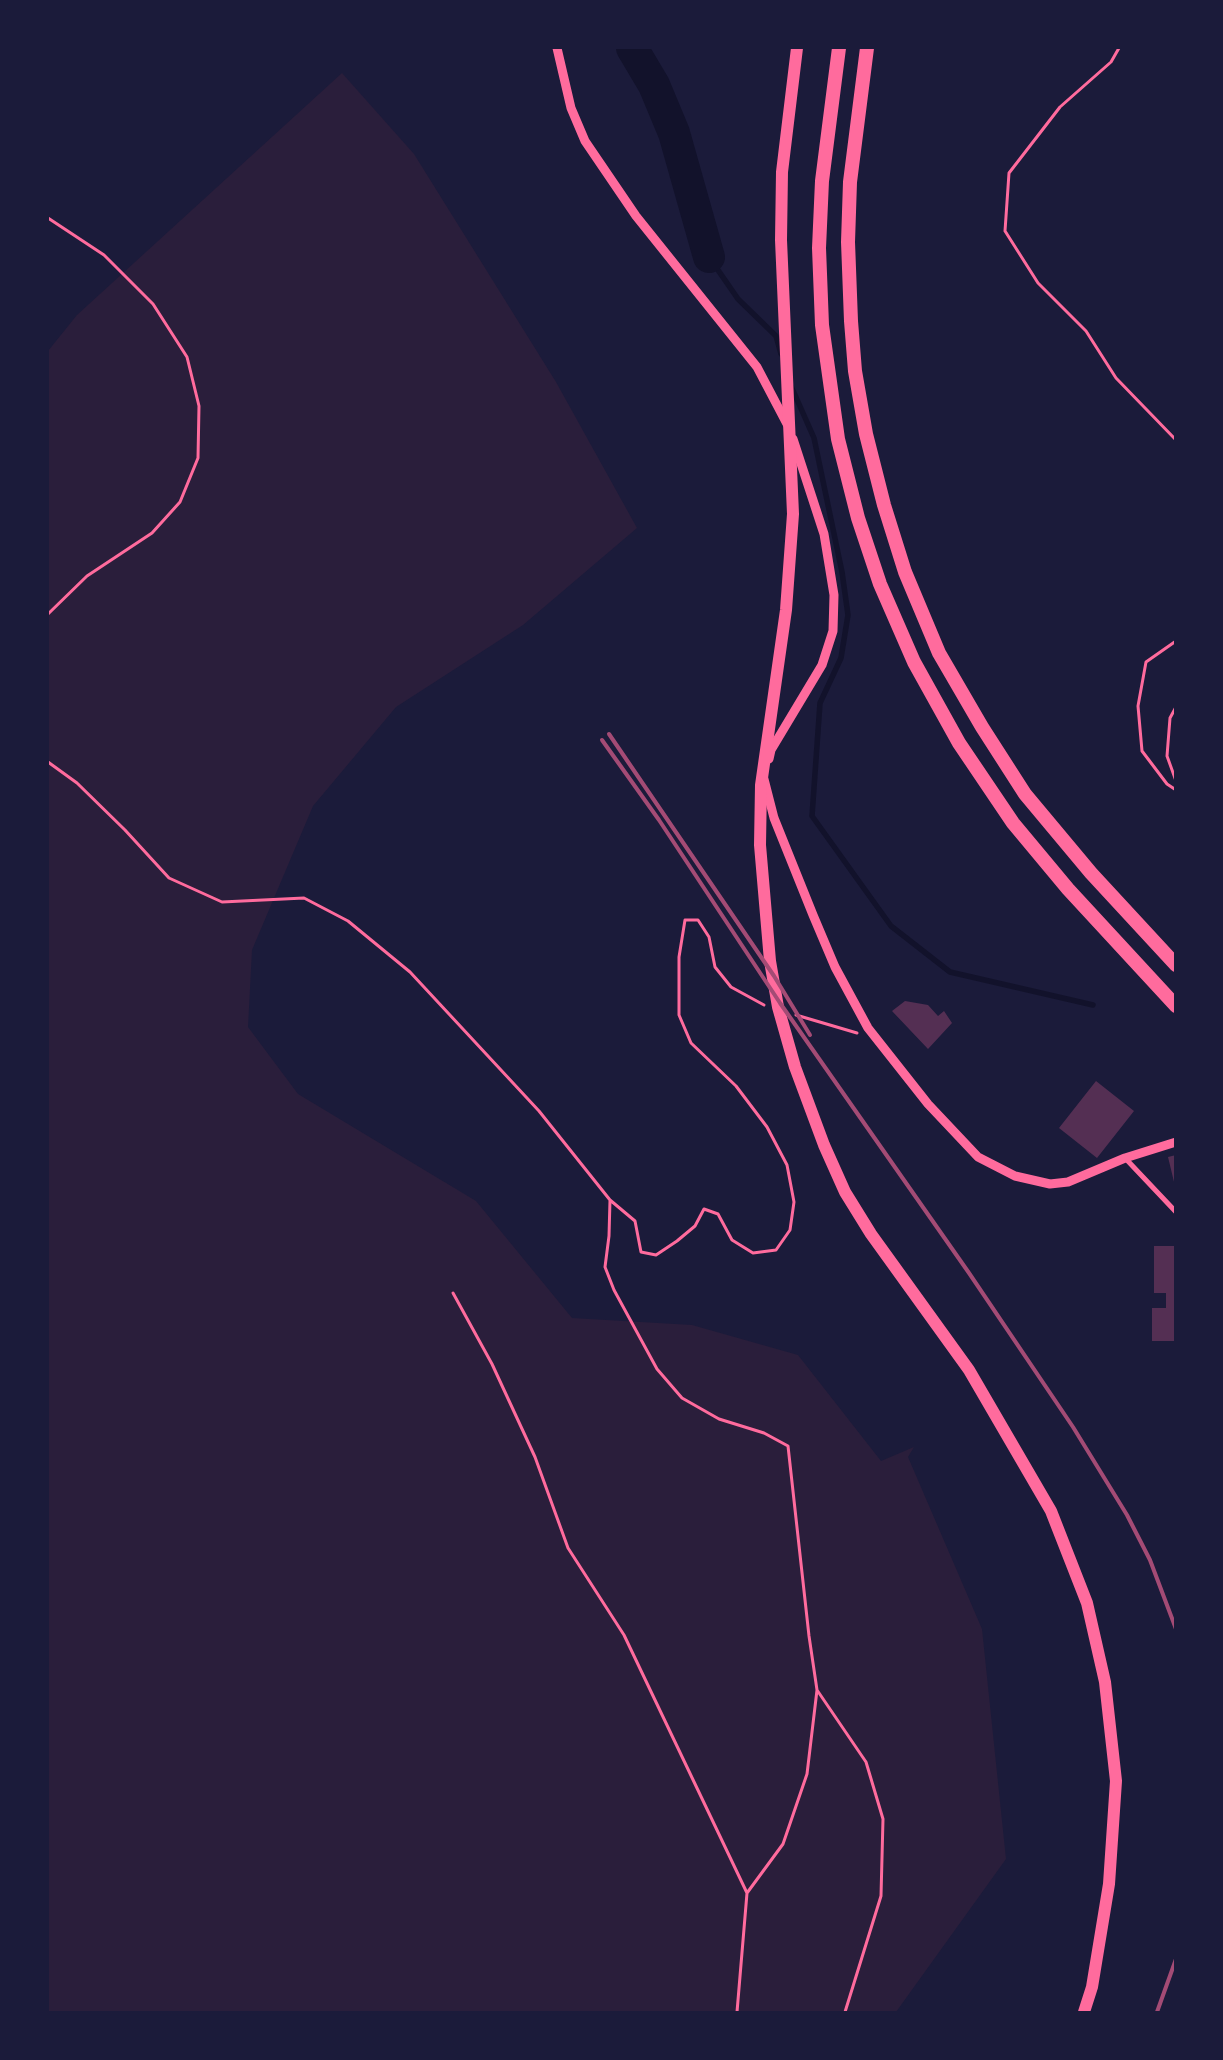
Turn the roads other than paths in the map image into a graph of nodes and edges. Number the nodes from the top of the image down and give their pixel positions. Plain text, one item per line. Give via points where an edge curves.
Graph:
1 (557, 48) edge
2 (797, 48) edge
3 (839, 48) edge
4 (867, 48) edge
5 (1176, 966) edge
6 (1176, 1006) edge
7 (1176, 1142) edge
8 (1126, 1158) junction
9 (1176, 1212) edge
10 (1084, 2012) edge

1 - 8 street via 571,108 585,141 636,216 757,367 787,423 809,484 826,542 834,595 833,632 822,665 771,750 764,779 774,818 831,958 868,1028 954,1135 978,1157 1015,1176 1050,1184 1068,1182
2 - 10 highway via 782,172 781,240 793,514 786,610 760,785 760,845 769,951 778,1007 795,1067 845,1192 969,1370 1020,1456 1051,1511 1087,1603 1105,1682 1116,1781 1109,1884 1092,1987
3 - 6 highway via 822,181 819,248 822,326 838,439 858,518 880,584 923,678 959,743 1013,823 1068,889
4 - 5 highway via 850,182 851,321 855,371 866,434 905,572 940,653 1025,794 1091,873
7 - 8 street
8 - 9 street

